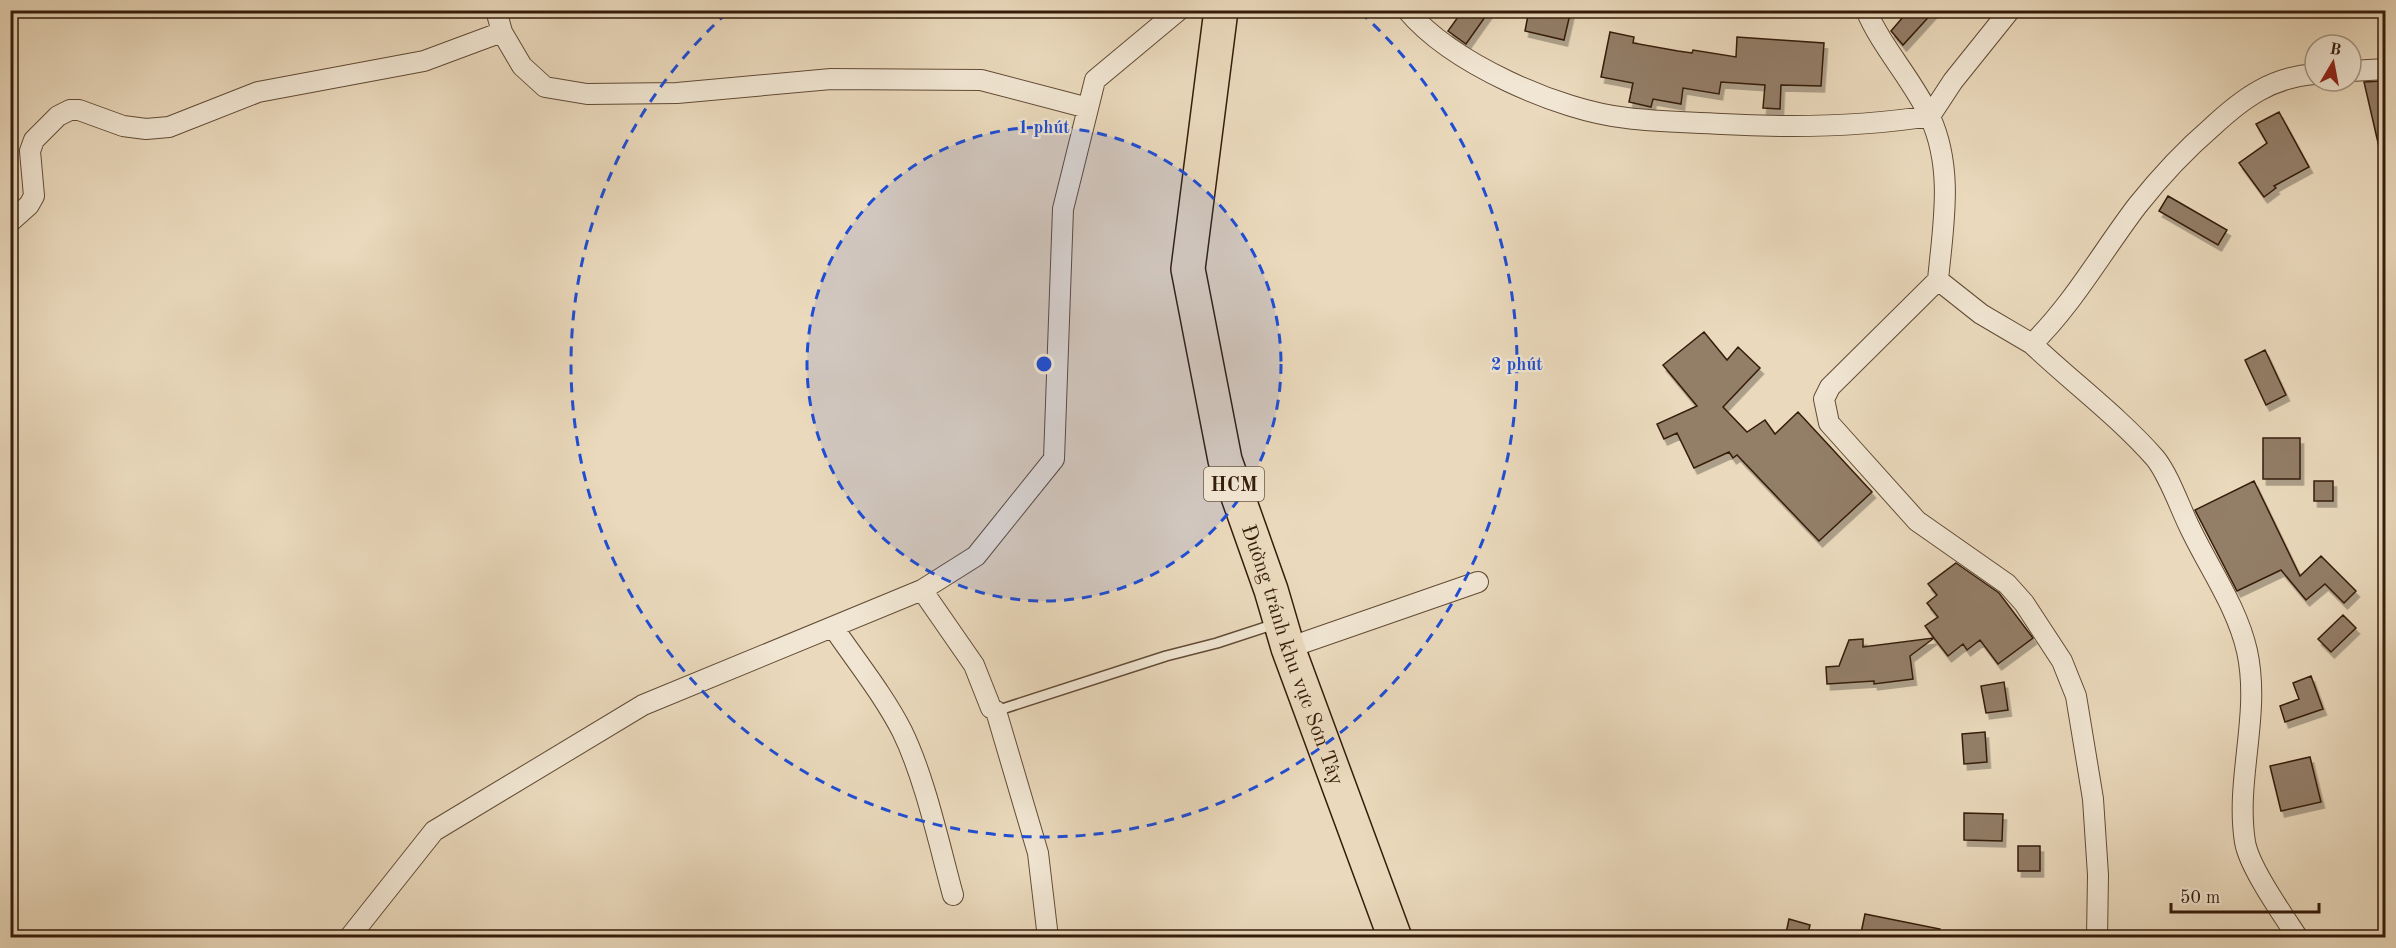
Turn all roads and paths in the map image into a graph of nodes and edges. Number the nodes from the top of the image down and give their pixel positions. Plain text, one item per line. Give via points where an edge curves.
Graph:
1 (496, 10) edge
2 (1179, 10) edge
3 (1221, 10) edge
4 (1407, 10) edge
5 (1866, 10) edge
6 (2010, 10) edge
7 (502, 32) junction
8 (2385, 69) edge
9 (2363, 70) edge
10 (2303, 76) edge
11 (1088, 108) junction
12 (1930, 116) junction
13 (10, 222) edge
14 (1938, 280) junction
15 (2032, 344) junction
16 (1478, 582) dead end
17 (922, 590) junction
18 (833, 627) junction
19 (1283, 635) junction
20 (996, 711) junction
21 (953, 895) dead end
22 (349, 938) edge
23 (1048, 938) edge
24 (1395, 938) edge
25 (2097, 938) edge
26 (2298, 938) edge

1 - 7 street
2 - 11 street via 1095,80
3 - 19 highway, Đường tránh khu vực Sơn Tây / HCM via 1188,269 1225,460
4 - 12 street via 1459,56 1547,99 1625,118 1798,128 1882,124
5 - 12 street
6 - 12 street
7 - 11 street via 522,66 545,87 587,94 677,93 831,79 981,80
7 - 13 street via 424,61 258,92 169,127 123,126 70,110 58,116 34,140 30,151 34,196
8 - 9 street
10 - 15 street via 2281,79 2258,90 2179,156 2050,326
11 - 17 street via 1063,209 1054,459 976,556
12 - 14 street via 1944,153 1946,183
14 - 15 street via 1981,314
14 - 25 street via 1830,387 1824,399 1825,410 1829,423 1917,521 2007,584 2062,661 2076,696 2094,799
15 - 26 street via 2128,429 2157,461 2233,610 2247,651 2251,679 2245,843
16 - 19 street
17 - 18 street
17 - 20 street via 974,665 991,708
18 - 21 street via 902,732 932,816
18 - 22 street via 643,705 434,831
19 - 20 lane
19 - 24 highway, Đường tránh khu vực Sơn Tây / HCM
20 - 23 street via 1038,853

